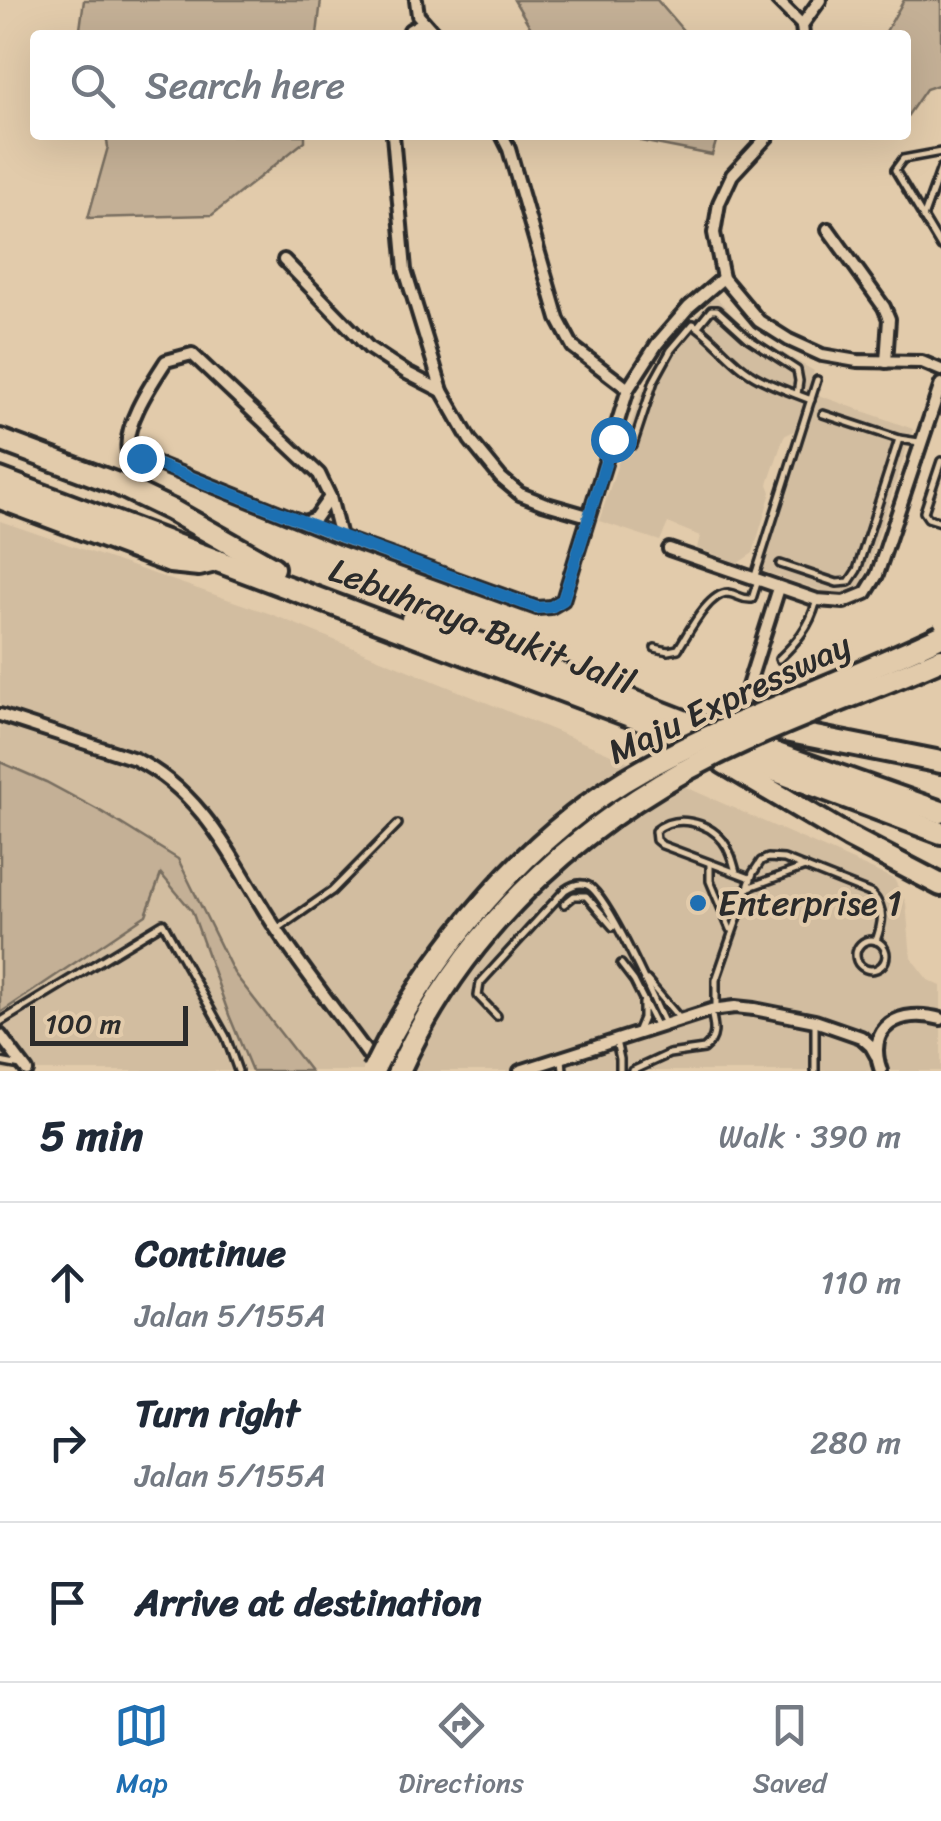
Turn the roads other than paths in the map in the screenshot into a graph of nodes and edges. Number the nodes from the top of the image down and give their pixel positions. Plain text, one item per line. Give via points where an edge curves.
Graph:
1 (416, 0) edge
2 (778, 0) edge
3 (820, 0) edge
4 (424, 22) junction
5 (410, 30) edge
6 (431, 30) edge
7 (803, 30) edge
8 (394, 140) edge
9 (504, 140) edge
10 (764, 140) edge
11 (941, 152) edge
12 (941, 168) edge
13 (922, 218) junction
14 (828, 229) dead end
15 (940, 242) edge
16 (284, 260) dead end
17 (722, 278) junction
18 (698, 326) junction
19 (886, 362) junction
20 (941, 370) edge
21 (817, 380) dead end
22 (941, 384) edge
23 (628, 390) junction
24 (442, 391) junction
25 (797, 394) junction
26 (811, 400) junction
27 (823, 414) dead end
28 (899, 439) junction
29 (0, 440) edge
30 (922, 443) junction
31 (633, 445) dead end
32 (941, 461) edge
33 (0, 464) edge
34 (0, 478) edge
35 (330, 496) junction
36 (0, 498) edge
37 (588, 516) junction
38 (303, 522) junction
39 (941, 522) edge
40 (165, 534) junction
41 (340, 536) junction
42 (669, 549) dead end
43 (218, 561) junction
44 (780, 564) dead end
45 (273, 568) junction
46 (756, 579) junction
47 (779, 588) junction
48 (817, 600) junction
49 (941, 636) edge
50 (655, 648) dead end
51 (941, 658) edge
52 (779, 660) dead end
53 (0, 714) edge
54 (737, 720) junction
55 (687, 731) junction
56 (941, 762) edge
57 (941, 812) edge
58 (398, 824) dead end
59 (941, 833) edge
60 (710, 863) junction
61 (806, 867) junction
62 (736, 872) junction
63 (751, 878) junction
64 (936, 880) edge
65 (747, 888) junction
66 (564, 904) dead end
67 (276, 930) junction
68 (732, 931) junction
69 (876, 942) junction
70 (626, 943) junction
71 (620, 964) dead end
72 (636, 965) junction
73 (639, 990) junction
74 (714, 1010) junction
75 (497, 1016) dead end
76 (681, 1020) junction
77 (941, 1020) edge
78 (0, 1022) edge
79 (815, 1022) junction
80 (661, 1026) junction
81 (882, 1031) junction
82 (635, 1034) junction
83 (855, 1034) junction
84 (0, 1035) edge
85 (616, 1041) junction
86 (876, 1055) junction
87 (562, 1058) junction
88 (0, 1062) edge
89 (542, 1067) edge
90 (26, 1069) edge
91 (238, 1071) edge
92 (377, 1071) edge
93 (399, 1071) edge
94 (412, 1071) edge
95 (520, 1071) edge
96 (563, 1071) edge
97 (620, 1071) edge
98 (632, 1071) edge
99 (816, 1071) edge
100 (881, 1071) edge

1 - 4 street
2 - 7 street
3 - 7 street
4 - 5 street
4 - 6 street
8 - 24 street via 405,270
9 - 23 street via 558,319 573,347
10 - 17 street via 732,175 720,203 714,233
11 - 13 lane via 903,160 895,170
12 - 13 lane
13 - 15 lane
14 - 19 street via 884,307
16 - 24 street via 369,348
17 - 19 street via 758,321 789,340 822,355
17 - 23 street via 688,307
18 - 25 lane via 750,374
18 - 25 lane via 718,310 797,370
18 - 31 lane via 672,350 654,381
19 - 20 street via 922,362
21 - 26 lane
22 - 30 street
23 - 37 street
24 - 37 street via 500,478 520,494
25 - 26 lane
26 - 46 lane
27 - 28 lane
28 - 30 lane
28 - 44 lane via 849,582
29 - 45 highway via 143,496
30 - 48 street via 866,594 844,602
32 - 39 lane via 924,512
33 - 40 highway, Lebuhraya Bukit Jalil
34 - 40 highway, Lebuhraya Bukit Jalil
35 - 38 street via 315,518
35 - 38 street via 320,474 192,354 166,361 144,396 128,452
35 - 41 street
36 - 43 highway via 170,562
37 - 41 street via 563,600 551,607 537,608
38 - 41 street
40 - 43 highway, Lebuhraya Bukit Jalil
40 - 45 highway, Lebuhraya Bukit Jalil
42 - 46 street
43 - 55 highway, Lebuhraya Bukit Jalil
45 - 55 highway, Lebuhraya Bukit Jalil via 542,666
46 - 47 street
46 - 50 lane via 752,599 727,593 713,598 678,649
47 - 48 street
47 - 54 street
48 - 52 lane via 811,621
49 - 92 highway, Maju Expressway, bridge via 693,745 578,814 462,927 408,1004
51 - 93 highway, Maju Expressway, bridge via 740,742 643,794 589,833 482,936
53 - 67 street via 135,759 175,784 203,813
54 - 55 highway
54 - 56 highway
55 - 57 highway, Lebuhraya Bukit Jalil
55 - 59 highway, Lebuhraya Bukit Jalil
55 - 64 highway via 849,837
58 - 67 lane via 332,891
60 - 62 lane
60 - 62 lane via 662,845 656,831 674,821 710,829 728,848
60 - 68 lane via 710,881
61 - 63 lane via 768,858
61 - 65 lane
61 - 69 lane via 878,900
62 - 63 lane
63 - 65 lane
65 - 68 lane
66 - 70 lane via 574,896 590,898
67 - 92 street
68 - 74 lane
69 - 69 lane via 859,946 863,968 878,969 884,962 884,948
70 - 72 lane
70 - 75 lane via 596,890 571,886 480,983 478,996
71 - 73 lane
72 - 76 lane
72 - 80 lane
73 - 80 lane
73 - 82 lane via 644,1014
74 - 76 street
74 - 79 street via 754,1009
74 - 98 lane via 714,1033 704,1049 669,1054
76 - 80 street
77 - 81 street via 914,1014
78 - 91 lane via 163,923
79 - 83 street
79 - 99 lane
80 - 82 street
81 - 83 street
81 - 86 street
82 - 85 street
83 - 86 street
84 - 90 street
85 - 87 street
85 - 97 lane
86 - 100 street
87 - 89 street
87 - 96 lane
88 - 90 lane
89 - 95 street
92 - 94 street

